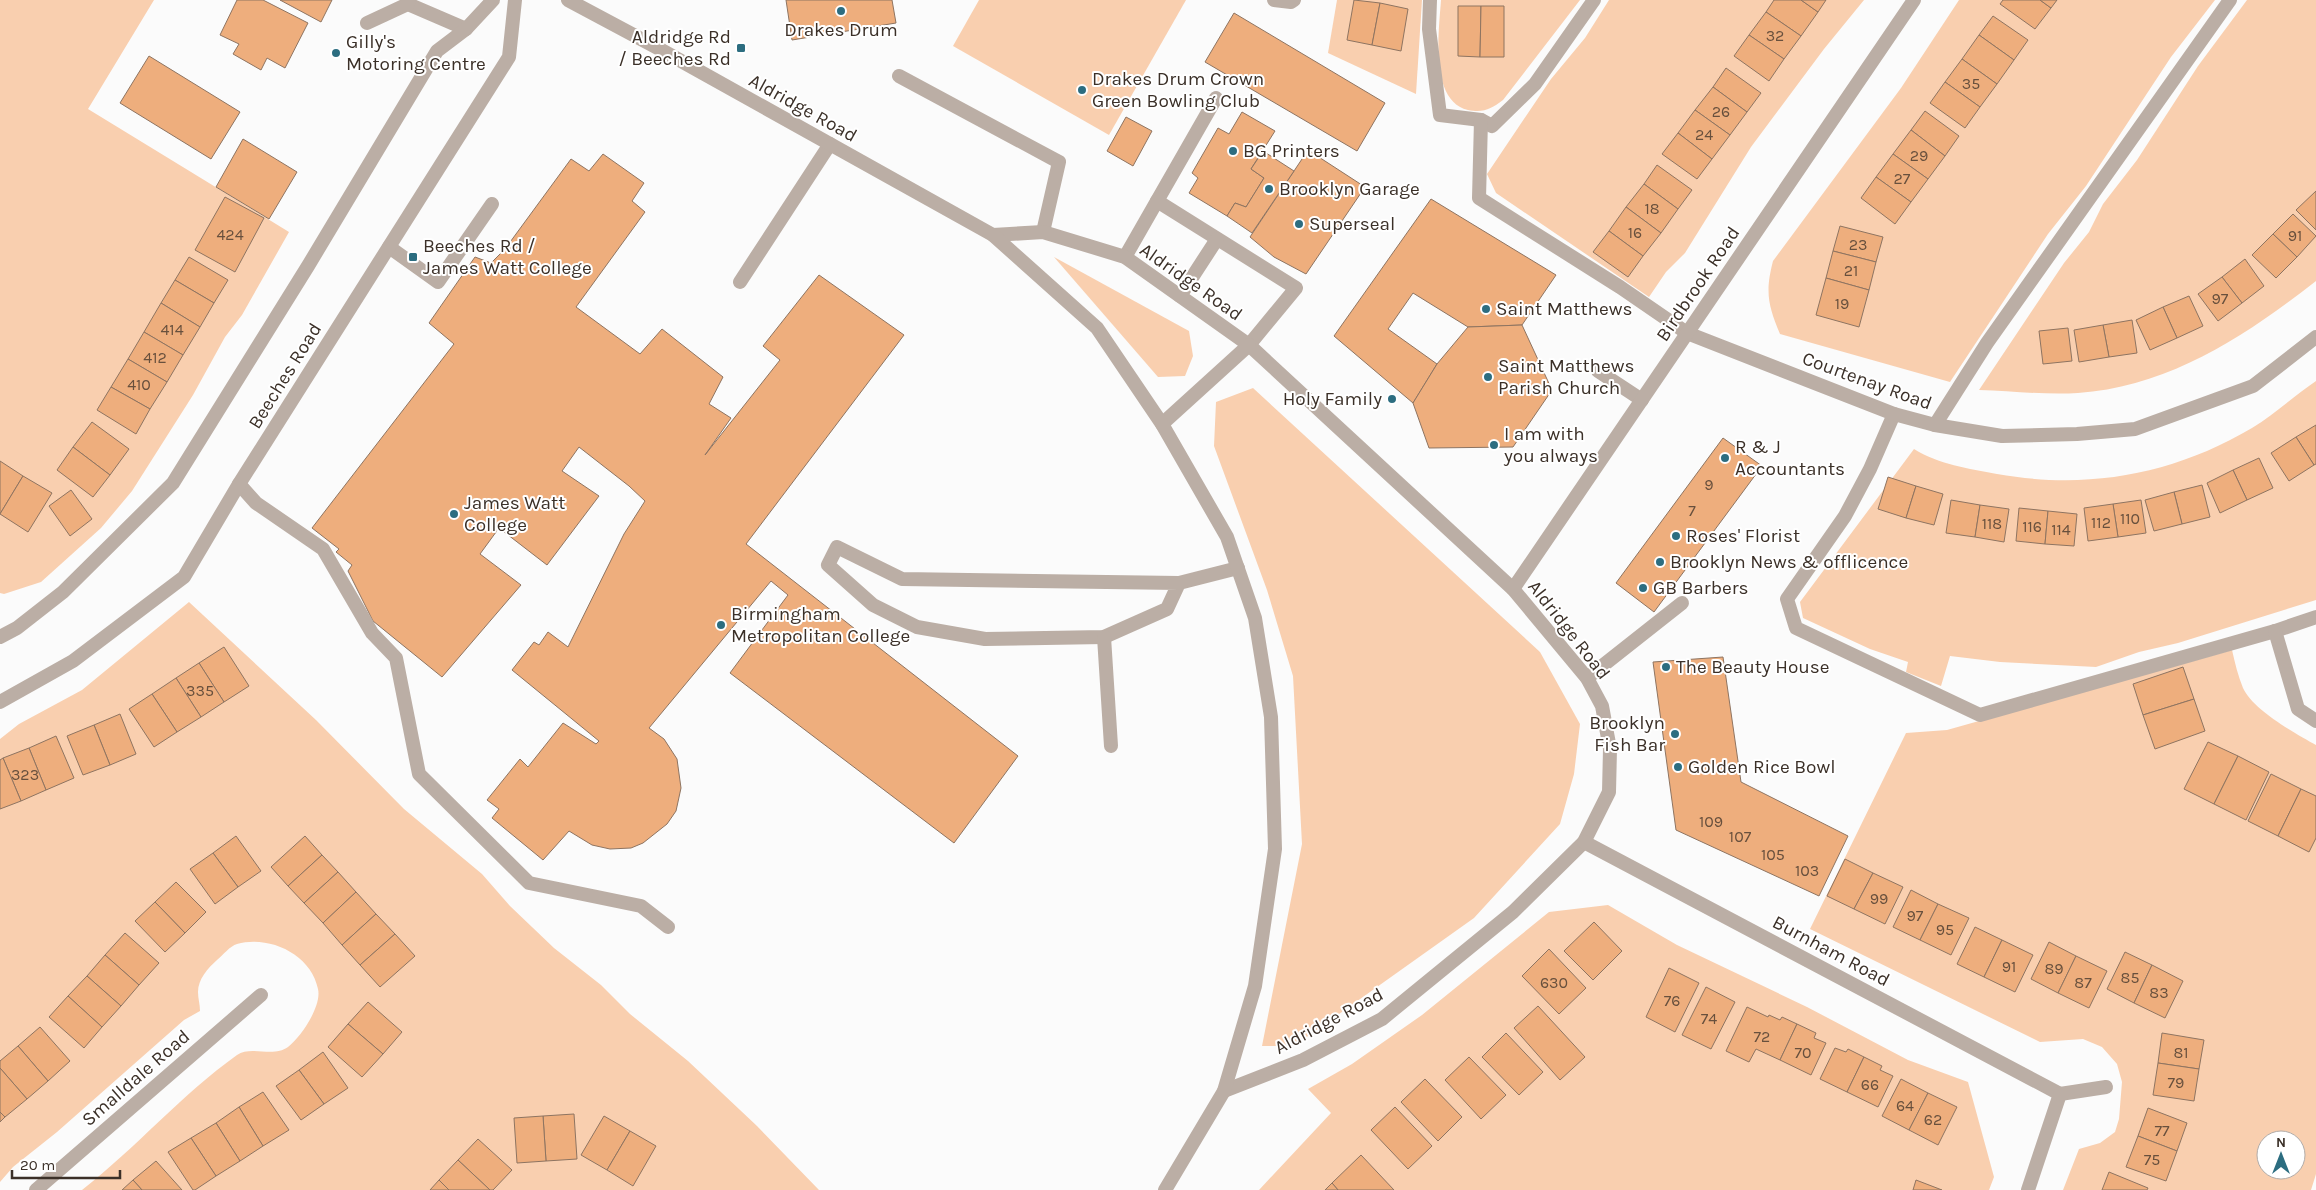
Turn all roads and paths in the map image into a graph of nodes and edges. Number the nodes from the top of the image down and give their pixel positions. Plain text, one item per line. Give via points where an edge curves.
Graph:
1 (493, 0) edge
2 (515, 0) edge
3 (568, 0) edge
4 (1274, 0) edge
5 (1294, 0) edge
6 (1430, 0) edge
7 (1594, 0) edge
8 (1914, 0) edge
9 (2230, 0) edge
10 (408, 2) edge
11 (367, 23) dead end
12 (466, 29) junction
13 (899, 76) dead end
14 (1216, 98) dead end
15 (1481, 120) junction
16 (830, 144) junction
17 (1157, 202) junction
18 (492, 204) dead end
19 (1043, 232) junction
20 (993, 235) junction
21 (1217, 239) junction
22 (389, 247) junction
23 (1125, 258) junction
24 (740, 282) dead end
25 (1180, 296) junction
26 (1687, 333) junction
27 (2316, 337) edge
28 (1249, 345) junction
29 (1598, 371) dead end
30 (1642, 400) junction
31 (1894, 414) junction
32 (1162, 424) junction
33 (1935, 425) junction
34 (239, 484) junction
35 (1238, 568) junction
36 (1179, 583) junction
37 (1513, 588) junction
38 (1682, 603) dead end
39 (2316, 617) edge
40 (2275, 631) junction
41 (0, 637) edge
42 (1104, 637) junction
43 (1586, 678) junction
44 (0, 702) edge
45 (2316, 721) edge
46 (1111, 746) dead end
47 (1584, 842) junction
48 (668, 927) dead end
49 (261, 995) dead end
50 (2106, 1087) dead end
51 (1224, 1091) junction
52 (2060, 1094) junction
53 (36, 1190) edge
54 (1165, 1190) edge
55 (2028, 1190) edge

1 - 12 street, Beeches Road
2 - 22 street, Beeches Road via 508,57
3 - 16 street, Aldridge Road
4 - 5 street
6 - 15 street via 1429,29 1440,115
7 - 15 street via 1535,84 1492,126
8 - 26 street, Birdbrook Road
9 - 33 street via 1987,343
10 - 11 street
10 - 12 street
12 - 41 street, Beeches Road via 437,51 173,482 63,592 17,628
13 - 19 street via 1059,162
14 - 17 street
15 - 26 street, Courtenay Road via 1479,198
16 - 20 street, Aldridge Road
16 - 24 street
17 - 21 street
17 - 23 street
18 - 22 street via 438,282
19 - 20 street, Aldridge Road
19 - 23 street, Aldridge Road
20 - 32 street, Aldridge Road via 1097,328
21 - 25 street
21 - 28 street via 1296,288
22 - 34 street, Beeches Road
23 - 25 street, Aldridge Road
25 - 28 street, Aldridge Road
26 - 30 street, Birdbrook Road
26 - 31 street, Courtenay Road
27 - 33 street, Courtenay Road via 2253,386 2135,429 2002,436
28 - 32 street, Aldridge Road
28 - 37 street, Aldridge Road
29 - 30 street
30 - 37 street, Birdbrook Road
31 - 33 street, Courtenay Road
31 - 40 street via 1845,516 1787,599 1796,628 1980,715
32 - 35 street, Aldridge Road via 1227,537
34 - 44 street, Beeches Road via 184,577 73,661
34 - 48 street via 256,503 323,549 372,633 396,658 419,774 529,883 641,906
35 - 36 street
35 - 51 street, Aldridge Road via 1255,618 1271,717 1275,849 1255,986
36 - 42 street via 1167,609
36 - 42 street via 902,579 838,548 828,565 873,605 917,627 984,638
37 - 43 street, Aldridge Road
38 - 43 street
39 - 40 street
40 - 45 street via 2298,709
42 - 46 street
43 - 47 street, Aldridge Road via 1602,706 1610,749 1609,792
47 - 51 street, Aldridge Road via 1513,912 1382,1019 1303,1060
47 - 52 street, Burnham Road
49 - 53 street, Smalldale Road
50 - 52 street
51 - 54 street, Aldridge Road
52 - 55 street

